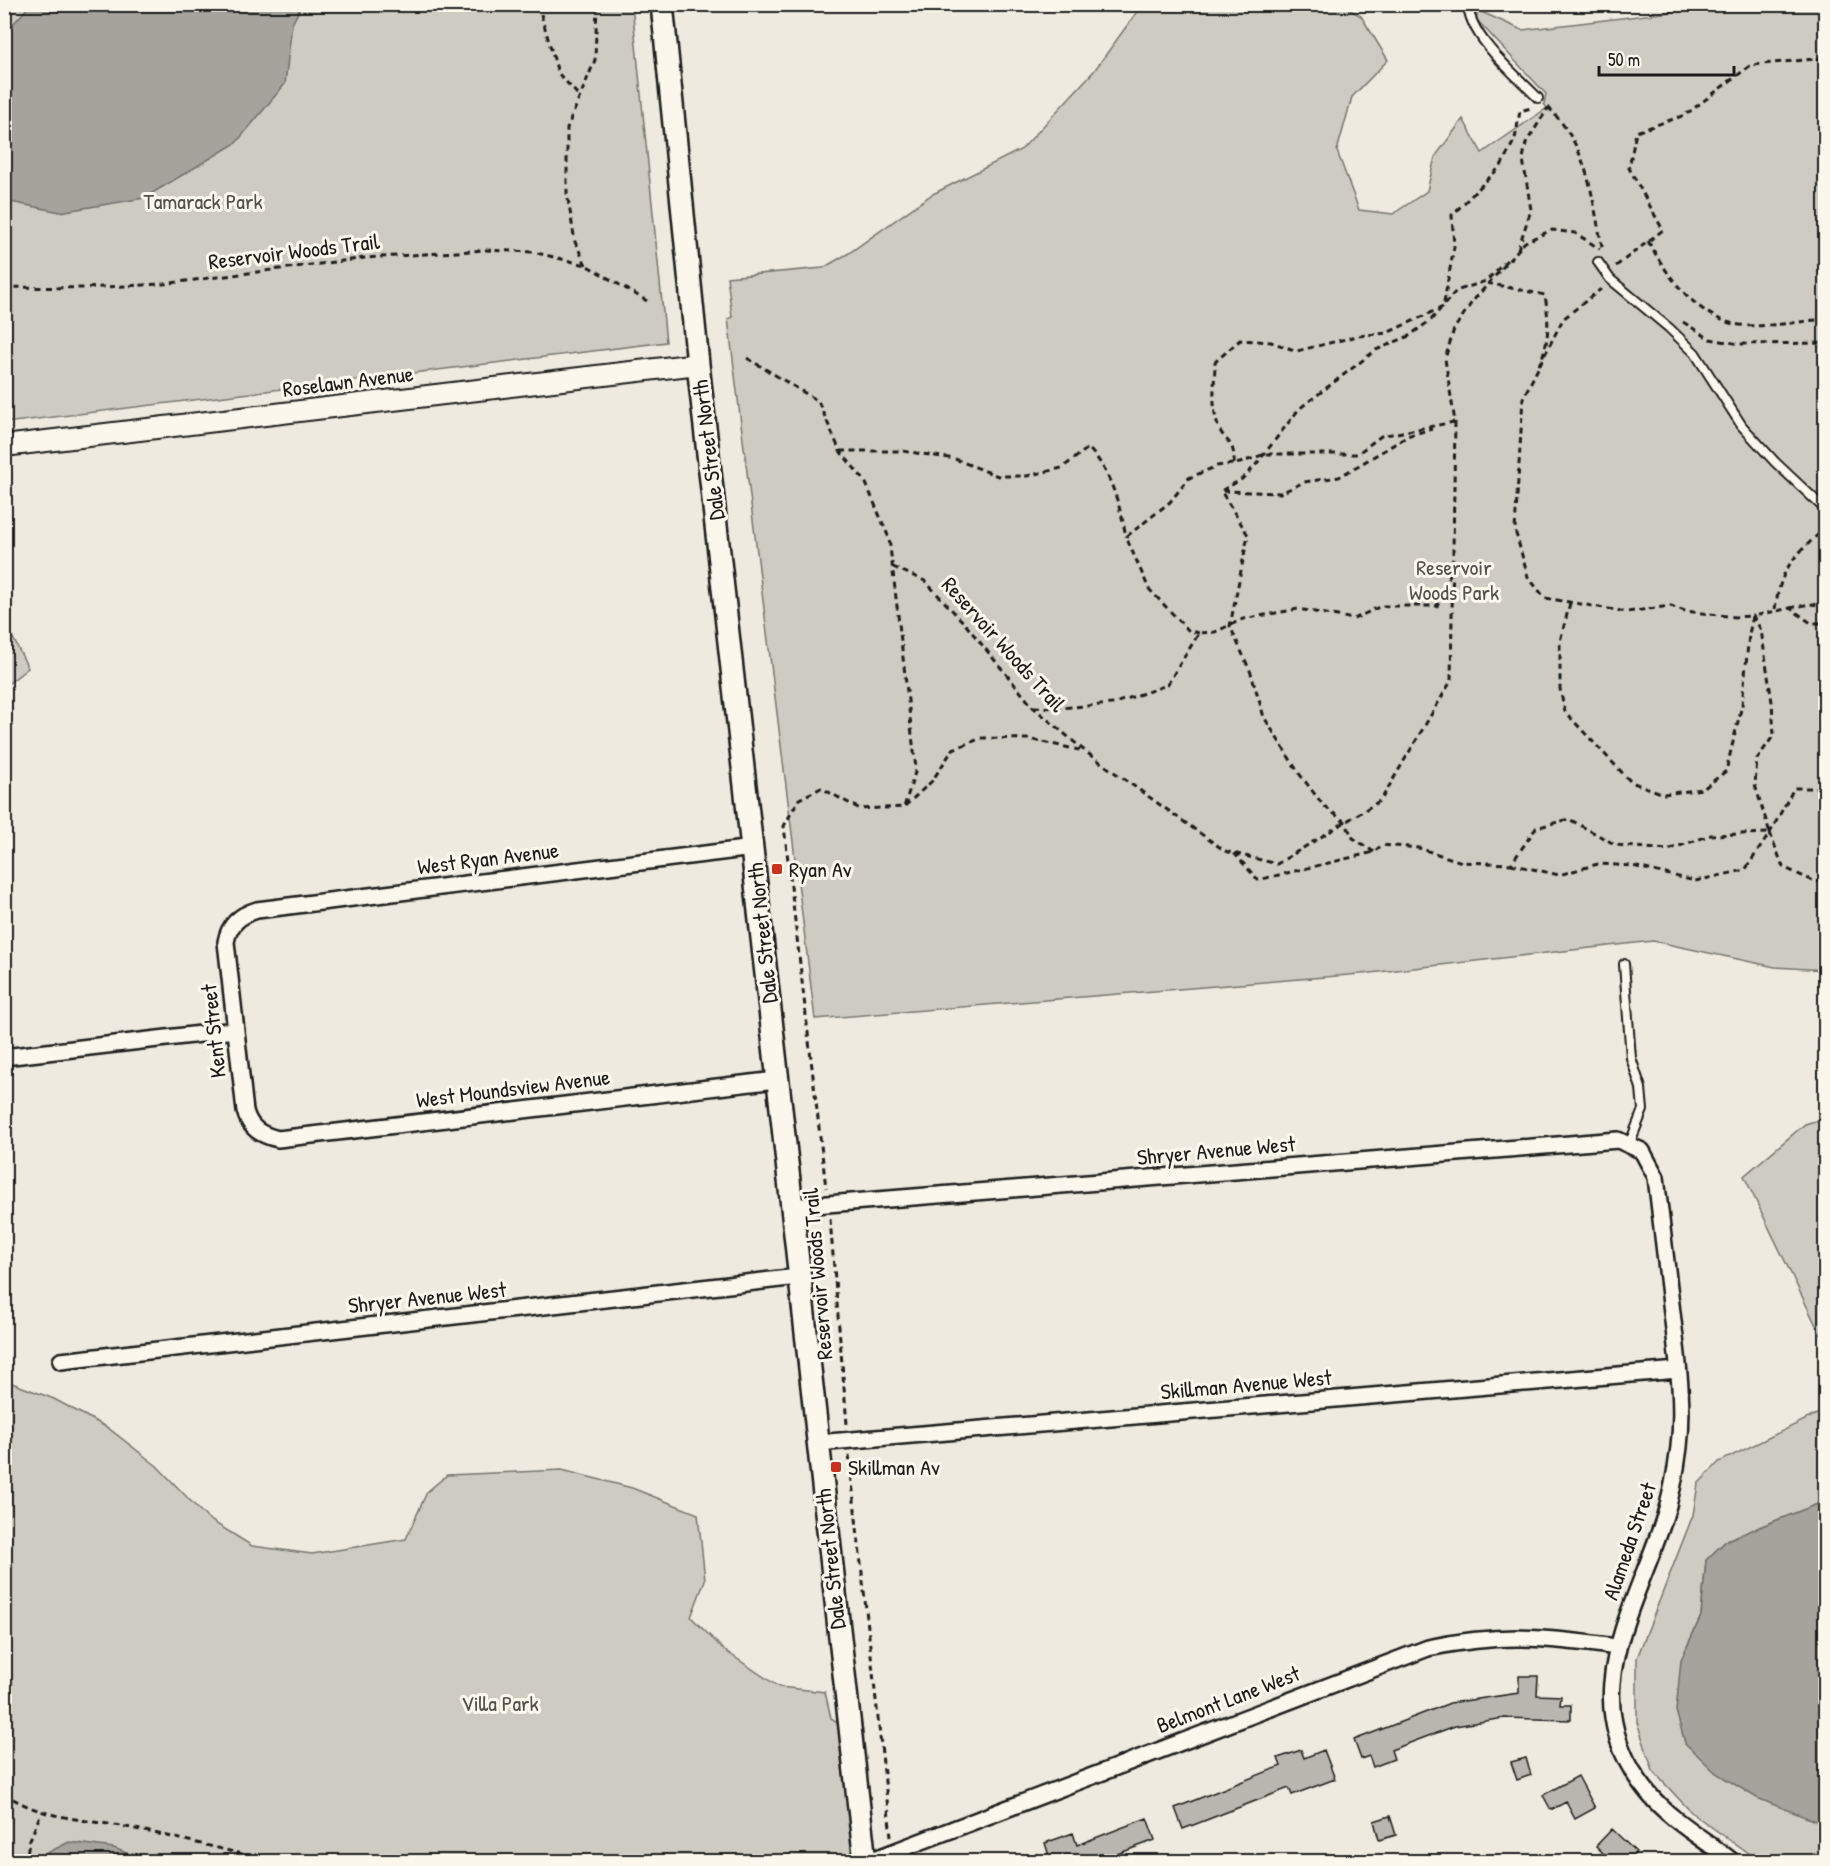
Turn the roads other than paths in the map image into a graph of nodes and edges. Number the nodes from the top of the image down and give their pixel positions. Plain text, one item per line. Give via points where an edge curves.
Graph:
1 (662, 4) edge
2 (1468, 4) edge
3 (1541, 101) road end
4 (1598, 262) dead end
5 (698, 364) junction
6 (4, 446) edge
7 (1826, 510) edge
8 (753, 848) junction
9 (233, 923) joint
10 (1624, 964) dead end
11 (235, 1030) junction
12 (4, 1057) edge
13 (776, 1080) junction
14 (256, 1131) joint
15 (1636, 1148) junction
16 (790, 1207) junction
17 (798, 1277) junction
18 (61, 1361) dead end
19 (1678, 1370) junction
20 (817, 1443) junction
21 (1616, 1647) junction
22 (866, 1862) edge
23 (1733, 1862) edge

1 - 5 main road, Dale Street North
2 - 3 lane via 1468,15 1477,33
4 - 7 lane via 1610,279 1695,353 1742,426
5 - 6 street, Roselawn Avenue
5 - 8 main road, Dale Street North
8 - 9 street, West Ryan Avenue via 257,910
8 - 13 main road, Dale Street North
9 - 11 street, Kent Street via 226,942
10 - 15 lane via 1631,1058 1644,1110
11 - 12 street
11 - 14 street, Kent Street via 245,1111
13 - 14 street, West Moundsview Avenue via 278,1139
13 - 16 main road, Dale Street North
15 - 16 street, Shryer Avenue West via 1618,1140
15 - 19 street, Alameda Street via 1656,1177
16 - 17 main road, Dale Street North
17 - 18 street, Shryer Avenue West
17 - 20 main road, Dale Street North
19 - 20 street, Skillman Avenue West
19 - 21 street, Alameda Street via 1679,1444 1673,1484 1661,1529
20 - 22 main road, Dale Street North
21 - 22 street, Belmont Lane West via 1503,1636 1428,1648
21 - 23 street, Alameda Street via 1611,1703 1622,1752 1635,1776 1650,1796

